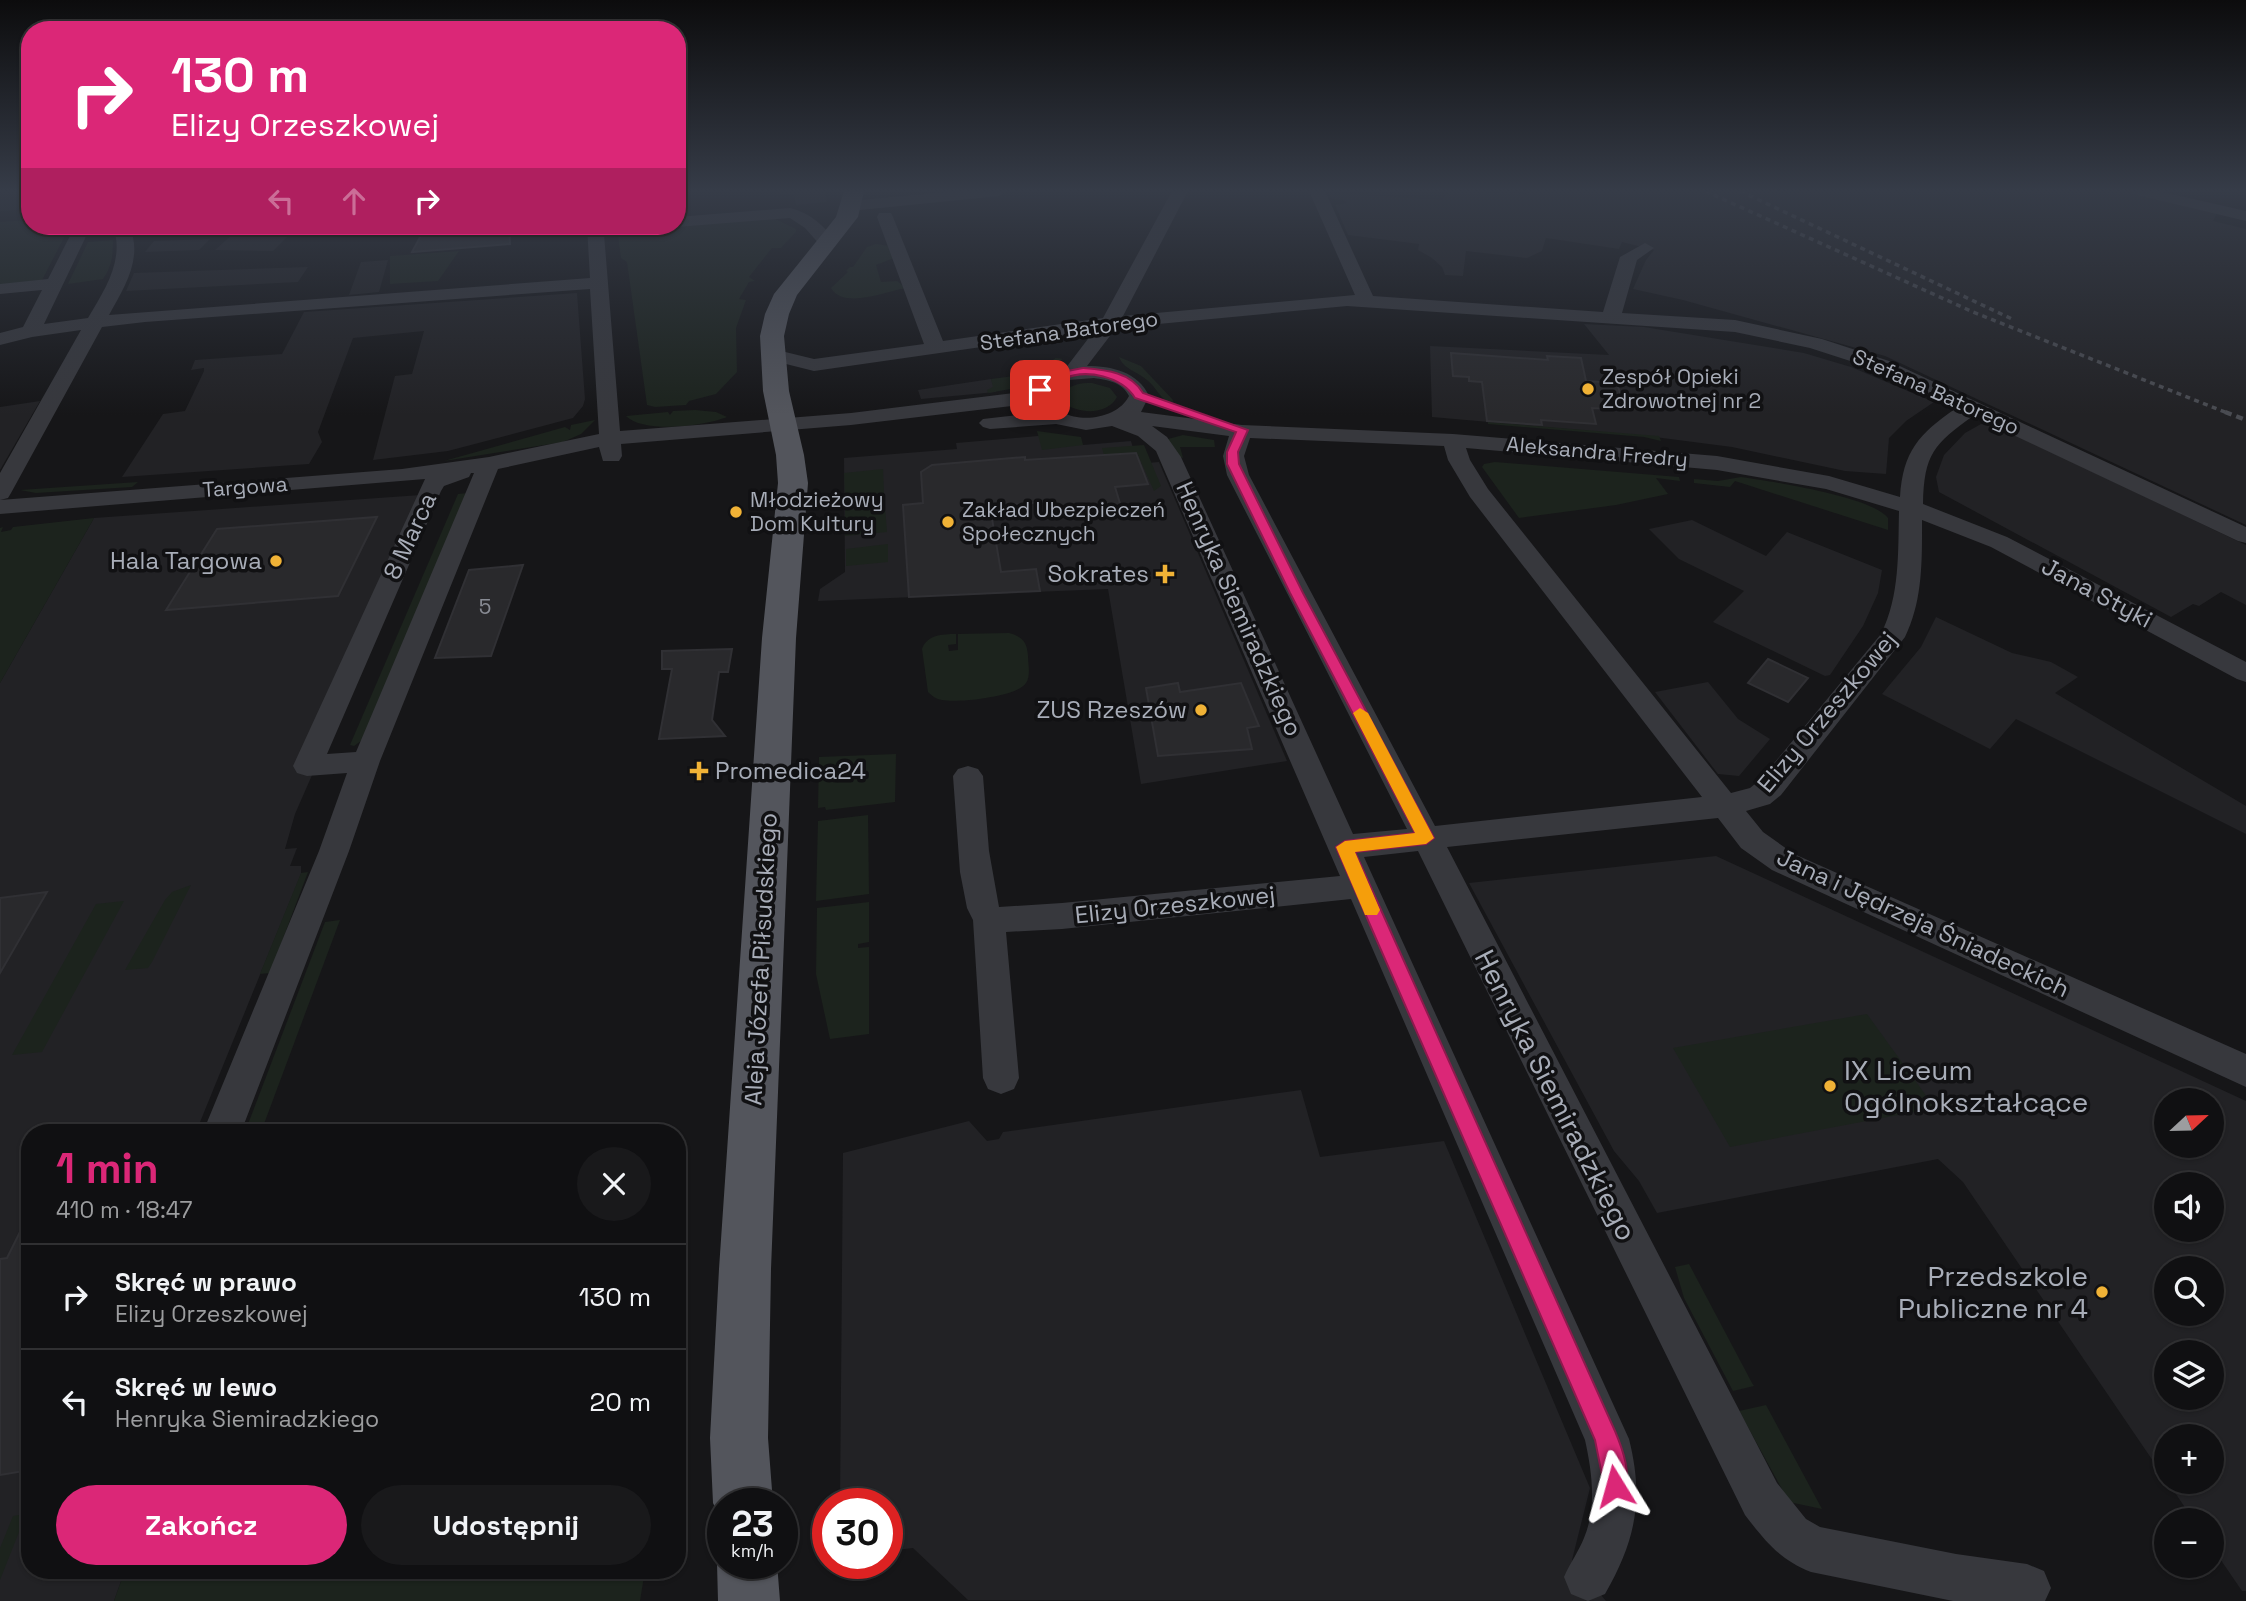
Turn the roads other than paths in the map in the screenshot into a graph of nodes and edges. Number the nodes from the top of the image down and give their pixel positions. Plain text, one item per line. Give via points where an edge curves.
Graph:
1 (63, 266) edge
2 (122, 266) edge
3 (598, 266) edge
4 (809, 266) edge
5 (903, 266) edge
6 (1140, 266) edge
7 (1351, 266) edge
8 (1626, 266) edge
9 (599, 283) junction
10 (54, 284) junction
11 (0, 289) edge
12 (1366, 300) junction
13 (1611, 317) junction
14 (96, 321) junction
15 (1110, 323) junction
16 (31, 331) junction
17 (0, 339) edge
18 (936, 349) junction
19 (773, 355) junction
20 (1072, 373) junction
21 (1116, 376) junction
22 (1037, 396) junction
23 (1139, 396) junction
24 (1965, 405) junction
25 (1056, 418) junction
26 (1124, 421) junction
27 (1242, 430) junction
28 (785, 432) junction
29 (1453, 440) junction
30 (610, 447) junction
31 (489, 464) junction
32 (0, 493) edge
33 (0, 507) edge
34 (1911, 508) junction
35 (1944, 519) joint
36 (2246, 536) edge
37 (2246, 673) edge
38 (366, 761) junction
39 (968, 776) dead end
40 (1723, 806) junction
41 (1426, 838) junction
42 (1345, 847) junction
43 (1360, 886) junction
44 (989, 920) junction
45 (2246, 1071) edge
46 (1001, 1078) dead end
47 (225, 1124) edge
48 (742, 1488) edge
49 (1588, 1577) dead end
50 (748, 1579) edge
51 (2027, 1588) dead end
52 (749, 1601) edge

1 - 10 street
2 - 14 street
3 - 9 street
4 - 19 main road, Aleja Józefa Piłsudskiego via 782,303 774,323
5 - 18 street
6 - 15 street
7 - 12 street
8 - 13 street
9 - 14 street
9 - 30 street
10 - 11 street
10 - 16 street
12 - 13 street, Stefana Batorego
12 - 15 street, Stefana Batorego
13 - 24 street, Stefana Batorego via 1735,326 1806,341 1882,365
14 - 16 street
14 - 32 street
15 - 18 street, Stefana Batorego
15 - 20 street
15 - 21 street via 1110,355
16 - 17 street
18 - 19 street, Stefana Batorego via 814,365
19 - 28 main road, Aleja Józefa Piłsudskiego
20 - 21 street
20 - 22 street via 1052,379
21 - 23 street via 1132,384
22 - 25 street via 1041,408
22 - 28 street
23 - 26 street
23 - 27 street, Aleksandra Fredry
24 - 34 street, Elizy Orzeszkowej via 1966,411 1924,446 1913,472
24 - 36 street, Stefana Batorego
25 - 26 street, Aleksandra Fredry via 1080,423
25 - 28 street, Aleksandra Fredry
26 - 27 street, Aleksandra Fredry
26 - 42 street, Henryka Siemiradzkiego via 1161,440 1170,457
27 - 29 street, Aleksandra Fredry
27 - 41 street, Henryka Siemiradzkiego via 1232,452 1233,464
28 - 30 street, Targowa
28 - 48 main road, Aleja Józefa Piłsudskiego via 793,483 779,638 745,1269 739,1438
29 - 34 street, Aleksandra Fredry via 1772,471
29 - 40 street, Jana i Jędrzeja Śniadeckich via 1478,492
30 - 31 street, Targowa
31 - 33 street, Targowa
31 - 38 street, 8 Marca
31 - 38 street, 8 Marca via 435,482 307,766
34 - 35 street, Aleksandra Fredry
34 - 40 street, Elizy Orzeszkowej via 1907,599 1892,637 1770,787 1760,796
35 - 37 street, Jana Styki via 2030,558
38 - 47 street, 8 Marca
39 - 44 street via 979,888
40 - 41 street, Elizy Orzeszkowej
40 - 45 street, Jana i Jędrzeja Śniadeckich via 1752,841 1783,862
41 - 42 street, Elizy Orzeszkowej
41 - 51 street, Henryka Siemiradzkiego via 1772,1517 1811,1549
42 - 43 street, Henryka Siemiradzkiego
43 - 44 street, Elizy Orzeszkowej
43 - 49 street, Henryka Siemiradzkiego via 1606,1439 1615,1470 1614,1518 1601,1557
44 - 46 street
50 - 52 main road

